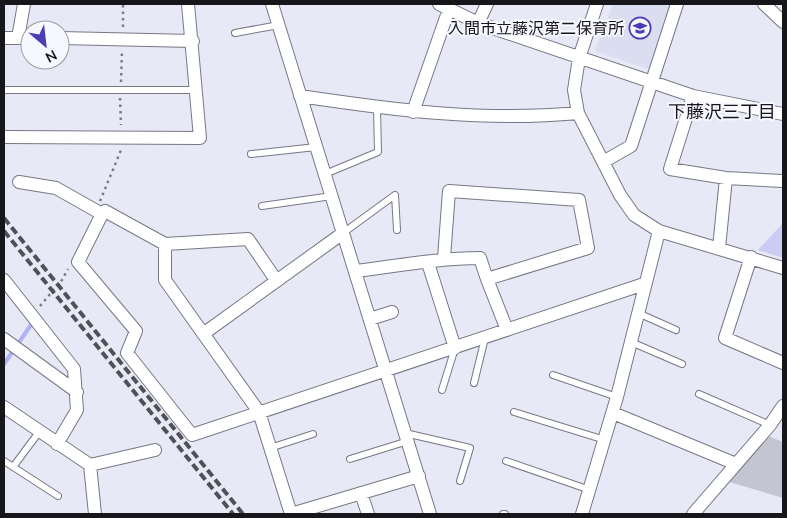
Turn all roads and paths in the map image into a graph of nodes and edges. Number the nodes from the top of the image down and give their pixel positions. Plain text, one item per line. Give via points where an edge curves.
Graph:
1 (24, 4) edge
2 (123, 4) edge
3 (188, 4) edge
4 (272, 4) edge
5 (487, 4) edge
6 (597, 4) edge
7 (677, 4) edge
8 (764, 4) edge
9 (444, 6) edge
10 (24, 20) edge
11 (783, 22) edge
12 (478, 23) junction
13 (279, 25) junction
14 (235, 33) dead end
15 (4, 38) edge
16 (20, 38) edge
17 (70, 38) edge
18 (122, 39) junction
19 (193, 41) junction
20 (579, 58) junction
21 (650, 82) junction
22 (4, 90) edge
23 (120, 90) junction
24 (197, 90) junction
25 (300, 96) junction
26 (692, 96) junction
27 (377, 108) junction
28 (413, 112) junction
29 (578, 113) junction
30 (783, 114) edge
31 (4, 137) edge
32 (121, 137) junction
33 (316, 147) junction
34 (251, 154) dead end
35 (604, 162) junction
36 (325, 174) junction
37 (726, 178) junction
38 (783, 181) edge
39 (20, 182) dead end
40 (332, 196) junction
41 (262, 206) dead end
42 (98, 213) junction
43 (397, 230) dead end
44 (659, 231) junction
45 (343, 233) junction
46 (165, 244) junction
47 (719, 248) junction
48 (444, 258) junction
49 (751, 258) junction
50 (70, 263) dead end
51 (428, 263) junction
52 (783, 268) edge
53 (356, 271) junction
54 (487, 279) junction
55 (4, 280) edge
56 (276, 280) junction
57 (644, 284) junction
58 (392, 312) dead end
59 (638, 313) junction
60 (33, 316) junction
61 (370, 319) junction
62 (507, 330) junction
63 (676, 330) dead end
64 (203, 334) junction
65 (485, 338) junction
66 (4, 339) edge
67 (631, 342) junction
68 (455, 348) junction
69 (783, 363) edge
70 (682, 364) dead end
71 (386, 371) junction
72 (554, 375) dead end
73 (474, 384) dead end
74 (442, 390) dead end
75 (77, 392) junction
76 (699, 394) dead end
77 (618, 397) junction
78 (783, 406) edge
79 (4, 407) edge
80 (259, 412) junction
81 (514, 412) dead end
82 (612, 413) junction
83 (770, 425) junction
84 (39, 432) junction
85 (313, 434) dead end
86 (407, 437) junction
87 (605, 440) junction
88 (57, 444) junction
89 (270, 448) junction
90 (155, 450) dead end
91 (350, 459) dead end
92 (4, 460) edge
93 (506, 461) dead end
94 (736, 464) junction
95 (90, 465) junction
96 (13, 467) junction
97 (419, 476) junction
98 (460, 481) dead end
99 (590, 490) junction
100 (361, 493) junction
101 (58, 496) dead end
102 (315, 510) edge
103 (95, 514) edge
104 (368, 514) edge
105 (430, 514) edge
106 (582, 514) edge
107 (693, 514) edge

1 - 10 street
2 - 18 path
3 - 19 street
4 - 13 street
5 - 12 street
6 - 20 street
7 - 21 street
8 - 11 street
9 - 12 street
9 - 28 street
12 - 20 street
13 - 14 lane
13 - 25 street
15 - 16 street
17 - 18 street
18 - 19 street
18 - 23 path
19 - 24 street
20 - 21 street
20 - 29 street via 574,90
21 - 26 street
21 - 35 street via 631,146
22 - 23 lane
23 - 24 lane
23 - 32 path
24 - 32 street via 200,138
25 - 27 street
25 - 33 street
26 - 30 street
26 - 37 street via 670,169
27 - 28 street
27 - 36 lane via 378,152
28 - 29 street via 535,117
29 - 35 street
31 - 32 street
32 - 42 path via 120,151
33 - 34 lane
33 - 36 street
35 - 44 street via 634,215
36 - 40 street
37 - 38 street
37 - 47 street
39 - 42 street via 56,188
40 - 41 lane
40 - 45 street
42 - 46 street via 105,211
42 - 80 street via 78,262 136,331 127,353 192,435
43 - 45 lane via 395,195
44 - 47 street
44 - 57 street
45 - 53 street
45 - 56 street
46 - 56 street via 248,239
46 - 64 street via 166,280
47 - 49 street
48 - 51 street
48 - 54 street via 480,258
48 - 54 street via 449,191 579,200 588,248
49 - 52 street
49 - 69 street via 725,338
50 - 60 path via 62,280
51 - 53 street
51 - 68 street
53 - 61 street
54 - 62 street
55 - 60 street
56 - 64 street
57 - 59 street
57 - 62 street
58 - 61 street
59 - 63 lane
59 - 67 street
60 - 75 street via 74,369
61 - 71 street
62 - 65 street
64 - 80 street
65 - 68 street
65 - 73 lane
66 - 75 street
67 - 70 lane
67 - 77 street
68 - 71 street
68 - 74 lane
71 - 80 street
71 - 86 street
72 - 77 lane
75 - 88 street via 77,410
76 - 83 lane
77 - 82 street
78 - 83 street
79 - 84 street
80 - 89 street
81 - 87 lane
82 - 87 street
82 - 94 street
83 - 94 street
84 - 88 street
84 - 96 lane
85 - 89 lane
86 - 91 lane
86 - 97 street
86 - 98 lane via 470,448
87 - 99 street
88 - 95 street
89 - 102 street via 291,514
90 - 95 street
92 - 96 lane
93 - 99 lane
94 - 107 street
95 - 103 street
96 - 101 lane
97 - 100 street
97 - 105 street
99 - 106 street
100 - 102 street
100 - 104 street

